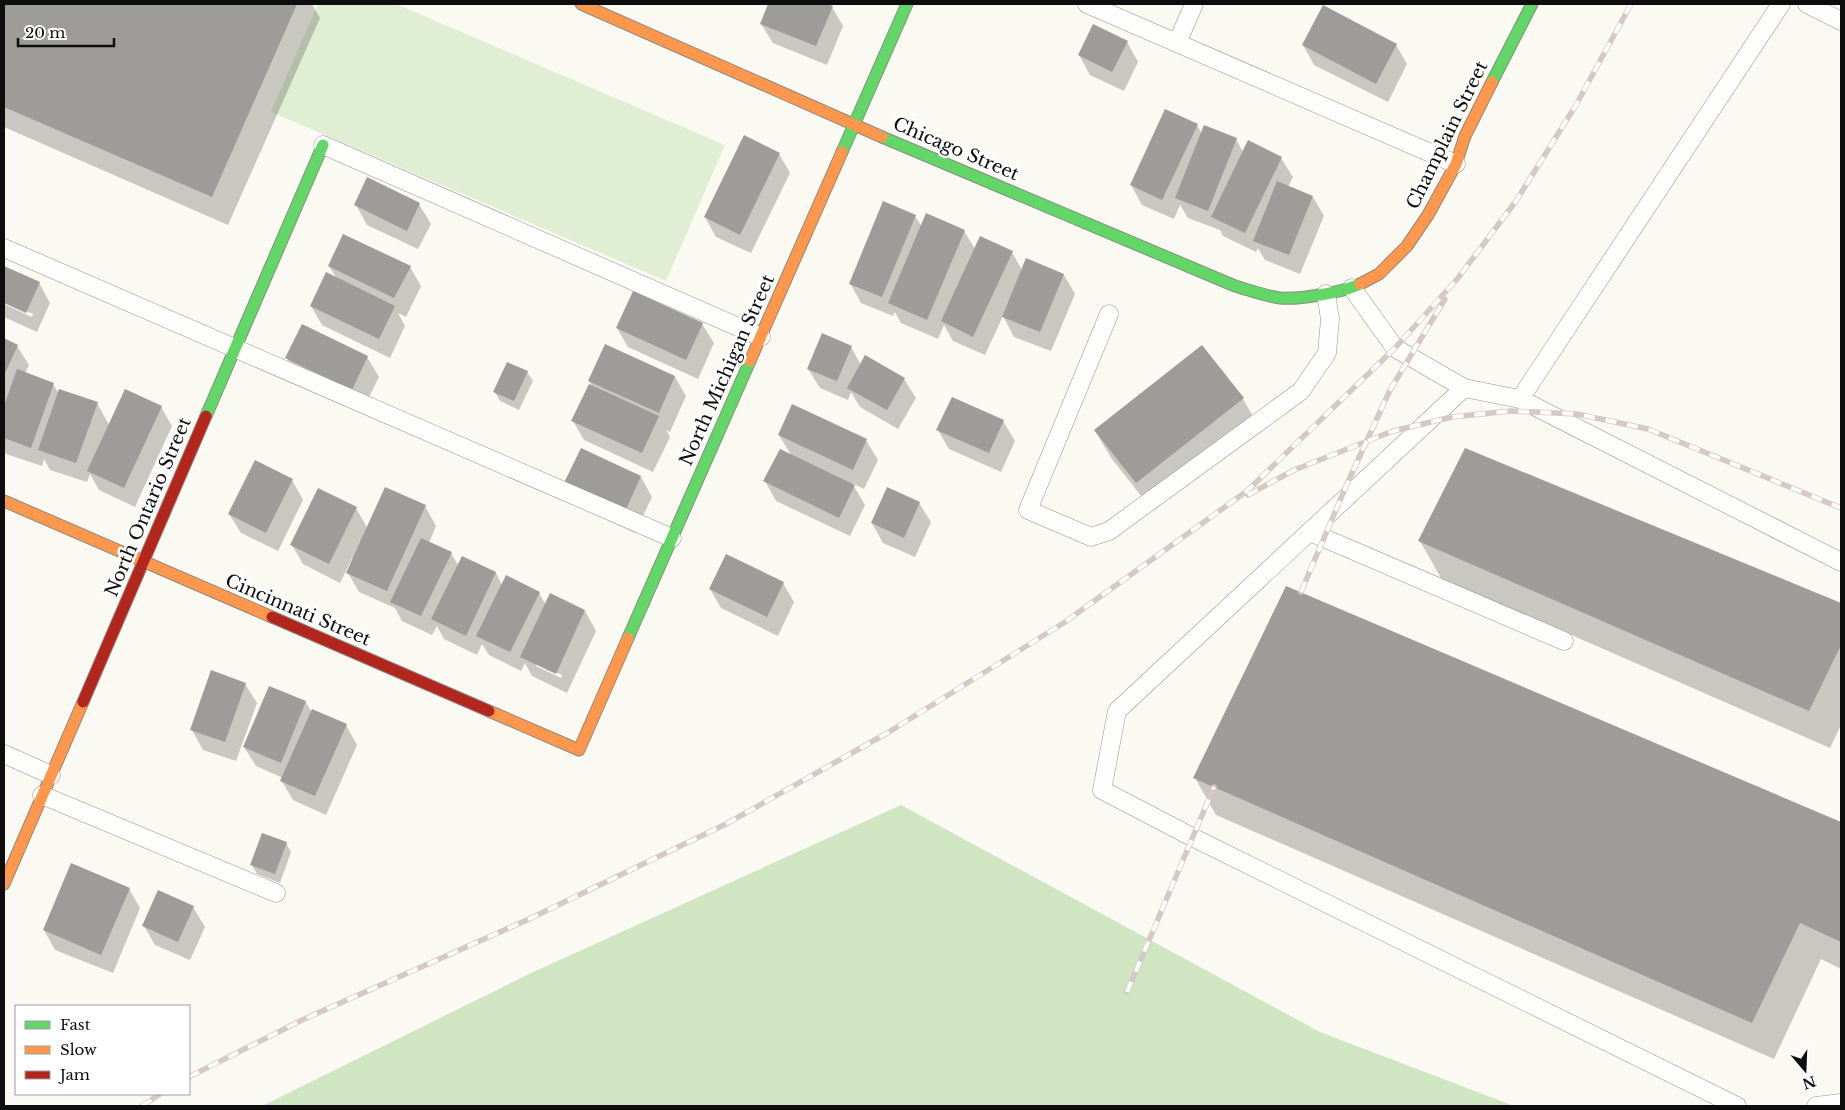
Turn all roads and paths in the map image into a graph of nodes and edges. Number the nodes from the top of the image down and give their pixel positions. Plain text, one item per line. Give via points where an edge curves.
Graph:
1 (581, 4) edge
2 (907, 4) edge
3 (1087, 4) edge
4 (1194, 4) edge
5 (1532, 4) edge
6 (1781, 4) edge
7 (1807, 4) edge
8 (1841, 21) edge
9 (1177, 44) junction
10 (855, 126) junction
11 (323, 145) joint
12 (1456, 164) junction
13 (4, 248) edge
14 (1352, 288) junction
15 (1326, 294) junction
16 (1109, 314) dead end
17 (761, 338) junction
18 (235, 348) junction
19 (1464, 388) junction
20 (1520, 399) junction
21 (4, 501) edge
22 (1310, 532) junction
23 (672, 538) junction
24 (143, 562) junction
25 (1841, 562) edge
26 (1564, 641) dead end
27 (579, 750) joint
28 (4, 754) edge
29 (51, 775) junction
30 (42, 795) junction
31 (4, 884) edge
32 (276, 893) dead end
33 (1841, 1103) edge
34 (1737, 1106) edge
35 (1816, 1106) edge

1 - 10 street, Chicago Street
2 - 10 street, North Michigan Street
3 - 9 lane
4 - 9 lane
5 - 12 street, Champlain Street via 1465,136
6 - 20 lane
7 - 8 lane
9 - 12 lane
10 - 15 street, Chicago Street via 1235,286 1280,298
10 - 17 street, North Michigan Street
11 - 17 lane
11 - 18 street, North Ontario Street
12 - 14 street, Champlain Street via 1407,246 1379,274
13 - 18 lane
14 - 15 street, Champlain Street
14 - 19 lane via 1395,348
15 - 16 lane via 1330,319 1327,353 1301,391 1109,531 1091,537 1028,510
17 - 23 street, North Michigan Street
18 - 23 lane
18 - 24 street, North Ontario Street
19 - 20 lane
19 - 22 lane
20 - 25 lane
21 - 24 street, Cincinnati Street
22 - 26 lane
22 - 34 lane via 1117,711 1102,790
23 - 27 street, North Michigan Street
24 - 27 street, Cincinnati Street
24 - 29 street, North Ontario Street
28 - 29 lane
29 - 30 street, North Ontario Street
30 - 31 street, North Ontario Street
30 - 32 lane
33 - 35 lane

